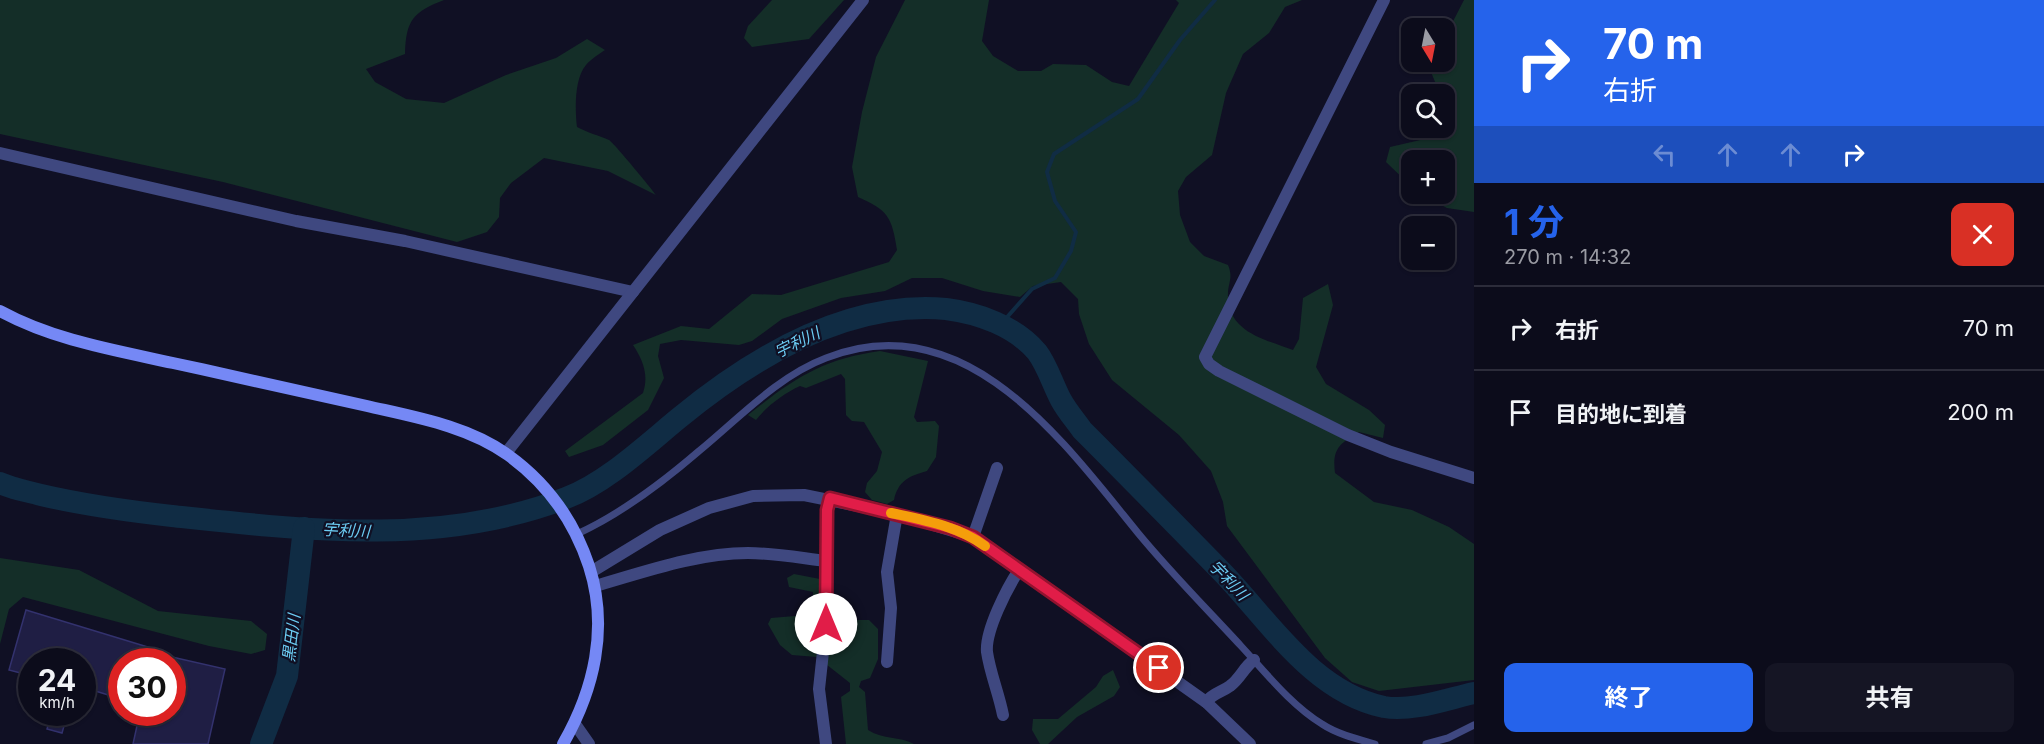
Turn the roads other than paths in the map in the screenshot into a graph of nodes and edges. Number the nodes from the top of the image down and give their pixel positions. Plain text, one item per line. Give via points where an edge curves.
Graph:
1 (863, 0) edge
2 (1384, 0) edge
3 (0, 153) edge
4 (633, 292) junction
5 (0, 311) edge
6 (506, 453) junction
7 (997, 468) dead end
8 (1474, 478) edge
9 (830, 498) junction
10 (897, 514) junction
11 (575, 530) junction
12 (973, 537) junction
13 (827, 561) junction
14 (1019, 570) junction
15 (591, 572) junction
16 (595, 586) junction
17 (1254, 660) junction
18 (887, 662) dead end
19 (1206, 702) junction
20 (1003, 715) dead end
21 (574, 724) junction
22 (1474, 726) edge
23 (563, 744) edge
24 (589, 744) edge
25 (826, 744) edge
26 (1250, 744) edge
27 (1374, 744) edge
28 (1426, 744) edge

1 - 4 street
2 - 8 street via 1204,357 1219,371 1347,435
3 - 4 street
4 - 6 street
5 - 6 street via 28,326 90,345 461,430
6 - 11 street via 556,502
7 - 12 street
9 - 10 street
9 - 13 street
9 - 15 street via 774,494 737,499 660,530
10 - 12 street
10 - 18 street via 888,572 891,608
11 - 15 street
11 - 17 lane via 602,522 631,502 699,452 744,411 810,366 849,350 915,347 964,363 1033,411 1162,562
12 - 14 street
13 - 16 street via 748,553 716,556
13 - 25 street via 819,689
14 - 19 street
14 - 20 street via 987,637
15 - 16 street
16 - 21 street via 597,654 589,689
17 - 19 street via 1231,685
17 - 27 lane via 1322,724
19 - 26 street
21 - 23 street
21 - 24 street
22 - 28 lane

